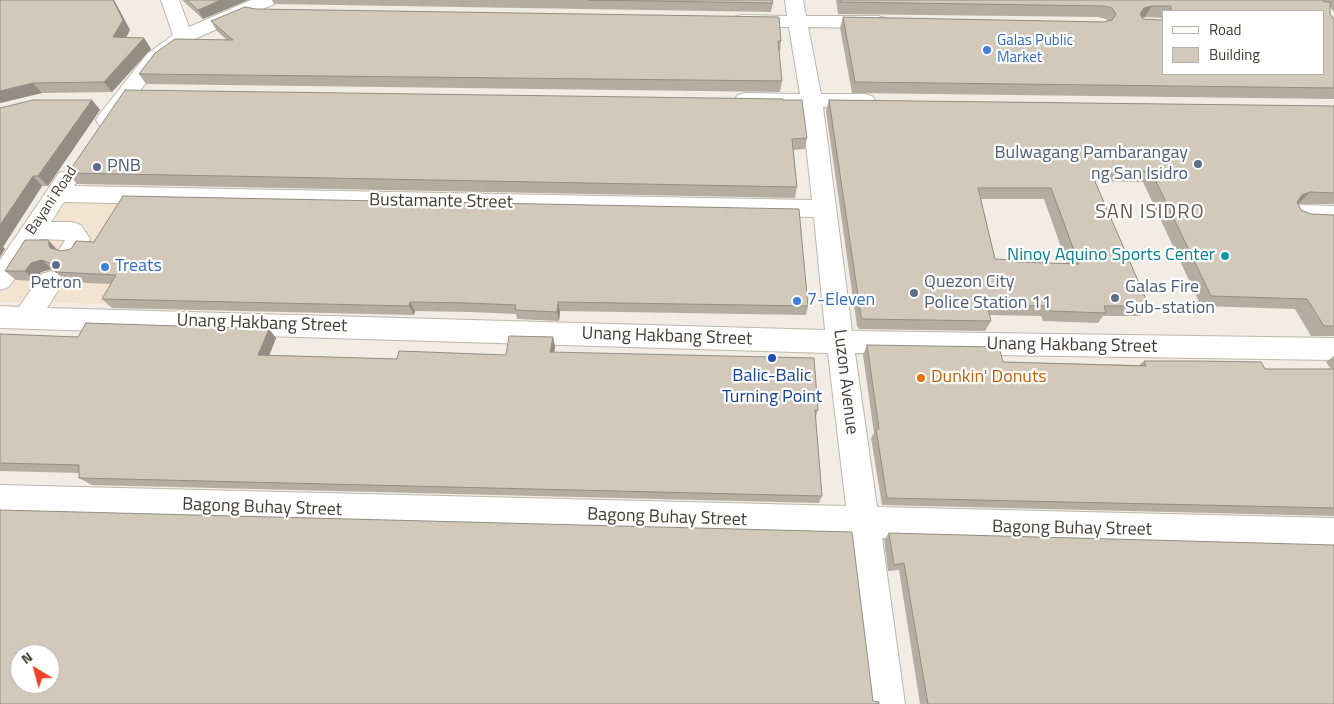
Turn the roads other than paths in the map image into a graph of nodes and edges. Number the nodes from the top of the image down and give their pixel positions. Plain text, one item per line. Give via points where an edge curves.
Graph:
1 (170, 0) edge
2 (267, 0) edge
3 (794, 0) edge
4 (248, 8) junction
5 (281, 13) edge
6 (727, 20) edge
7 (797, 22) junction
8 (901, 22) edge
9 (183, 37) junction
10 (156, 93) edge
11 (115, 99) junction
12 (723, 99) edge
13 (812, 100) junction
14 (881, 102) edge
15 (93, 140) edge
16 (77, 163) edge
17 (56, 194) junction
18 (825, 209) junction
19 (1300, 214) edge
20 (1334, 215) edge
21 (32, 230) junction
22 (71, 250) edge
23 (0, 279) edge
24 (51, 281) edge
25 (0, 316) edge
26 (26, 317) junction
27 (840, 342) junction
28 (1334, 349) edge
29 (0, 500) edge
30 (864, 524) junction
31 (1334, 534) edge
32 (887, 704) edge

1 - 9 street
2 - 4 street
3 - 7 street, Luzon Avenue
4 - 5 street via 255,12
4 - 9 street
6 - 7 street
7 - 8 street
7 - 13 street, Luzon Avenue
9 - 11 street via 154,58
10 - 11 street
11 - 15 street
12 - 13 street
13 - 14 street
13 - 18 street, Luzon Avenue
16 - 17 street, Bayani Road
17 - 18 street, Bustamante Street
17 - 21 street, Bayani Road
18 - 27 street, Luzon Avenue
19 - 20 street
21 - 22 street via 72,231 78,238
21 - 23 street, Bayani Road
24 - 26 street
25 - 26 street, Unang Hakbang Street
26 - 27 street, Unang Hakbang Street
27 - 28 street, Unang Hakbang Street
27 - 30 street, Luzon Avenue
29 - 30 street, Bagong Buhay Street
30 - 31 street, Bagong Buhay Street
30 - 32 street, Luzon Avenue

